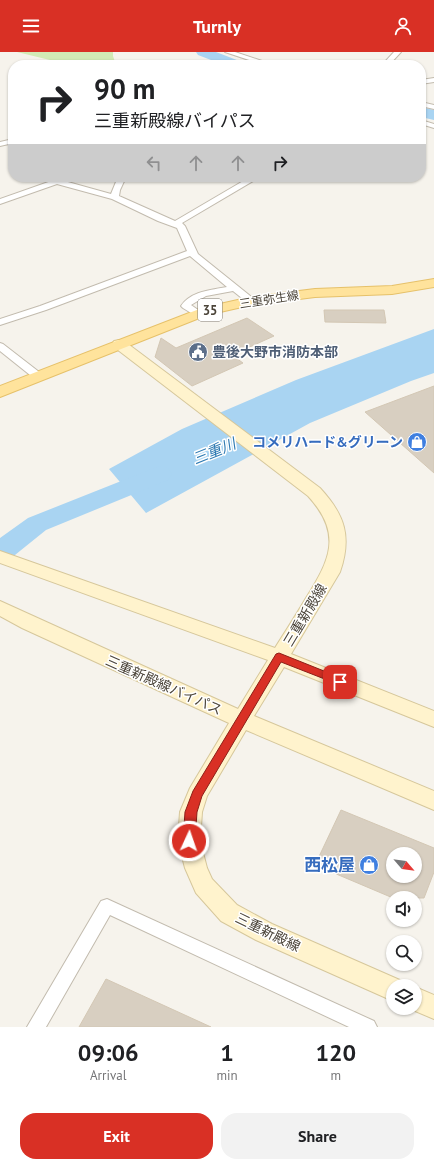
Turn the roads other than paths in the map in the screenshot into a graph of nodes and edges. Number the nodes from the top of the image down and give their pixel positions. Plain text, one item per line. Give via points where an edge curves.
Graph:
1 (228, 52) edge
2 (398, 52) edge
3 (254, 60) edge
4 (390, 60) edge
5 (54, 182) edge
6 (61, 182) edge
7 (120, 182) edge
8 (247, 182) edge
9 (115, 197) junction
10 (0, 202) edge
11 (176, 224) junction
12 (192, 252) junction
13 (434, 283) edge
14 (234, 288) junction
15 (251, 301) junction
16 (199, 314) junction
17 (0, 322) edge
18 (119, 344) junction
19 (0, 346) edge
20 (39, 377) junction
21 (0, 392) edge
22 (0, 557) edge
23 (0, 608) edge
24 (279, 657) junction
25 (434, 719) edge
26 (242, 720) junction
27 (434, 801) edge
28 (386, 986) edge
29 (422, 1002) edge
30 (434, 1007) edge
31 (36, 1027) edge
32 (368, 1027) edge

1 - 3 street
2 - 4 street
5 - 10 street
6 - 9 street
7 - 9 street
8 - 11 street
9 - 11 street
11 - 12 street via 181,226
12 - 14 street
12 - 17 street
13 - 15 main road, 三重弥生線 / 35 via 392,290 314,292
14 - 15 street
14 - 16 street via 203,294 188,302 186,306
15 - 16 main road, 三重弥生線 / 35
16 - 18 main road, 三重弥生線 / 35
18 - 20 main road, 三重弥生線 / 35
18 - 24 main road, 三重新殿線 via 321,498 331,513 337,531 336,556 331,572
19 - 20 street
20 - 21 main road, 三重弥生線 / 35
22 - 24 main road
23 - 26 main road, 三重新殿線バイパス
24 - 25 main road
24 - 26 main road, 三重新殿線
26 - 27 main road, 三重新殿線バイパス
26 - 28 main road, 三重新殿線 via 197,794 191,812 189,841 204,886 229,913 246,923
29 - 30 main road
31 - 32 street via 107,906

